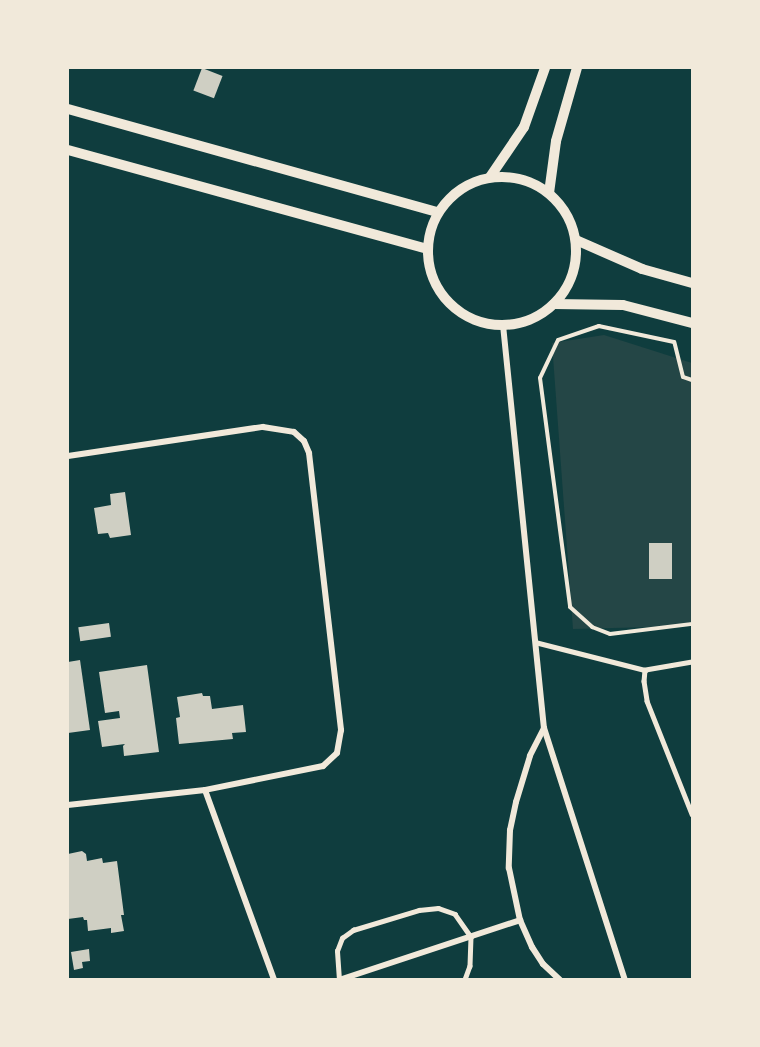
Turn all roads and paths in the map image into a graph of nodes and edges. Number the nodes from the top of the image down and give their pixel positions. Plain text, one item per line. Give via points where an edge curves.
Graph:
1 (545, 68) edge
2 (577, 68) edge
3 (68, 109) edge
4 (68, 150) edge
5 (490, 177) junction
6 (549, 193) junction
7 (438, 212) junction
8 (576, 240) junction
9 (427, 249) junction
10 (693, 283) edge
11 (554, 304) junction
12 (693, 323) edge
13 (503, 325) junction
14 (693, 380) edge
15 (68, 456) edge
16 (693, 624) edge
17 (535, 642) junction
18 (693, 662) edge
19 (645, 670) junction
20 (544, 728) junction
21 (205, 790) junction
22 (68, 805) edge
23 (693, 814) edge
24 (520, 920) junction
25 (471, 937) junction
26 (274, 980) edge
27 (339, 980) edge
28 (465, 980) edge
29 (560, 980) edge
30 (625, 980) edge

1 - 5 street via 524,127
2 - 6 street via 556,141
3 - 7 street
4 - 9 street
5 - 6 street via 531,182
5 - 7 street via 470,183 452,195
6 - 8 street via 567,214
7 - 9 street
8 - 10 street via 642,269
8 - 11 street via 576,263 568,286
9 - 13 street via 430,273 441,294 458,311 479,322
11 - 12 street via 623,305
11 - 13 street via 522,323
13 - 17 street
14 - 16 path via 683,377 674,342 598,326 558,340 540,378 570,607 592,627 610,634
15 - 21 street via 263,427 294,432 309,453 340,730 337,753 323,766
17 - 19 lane
17 - 20 street
18 - 19 lane
19 - 23 lane via 647,701
20 - 24 street via 530,756 510,830 511,885
20 - 30 street
21 - 22 street
21 - 26 street
24 - 25 street
24 - 29 street via 543,964
25 - 27 street
25 - 27 lane via 455,914 438,908 353,930 342,938 338,951
25 - 28 lane via 470,966

